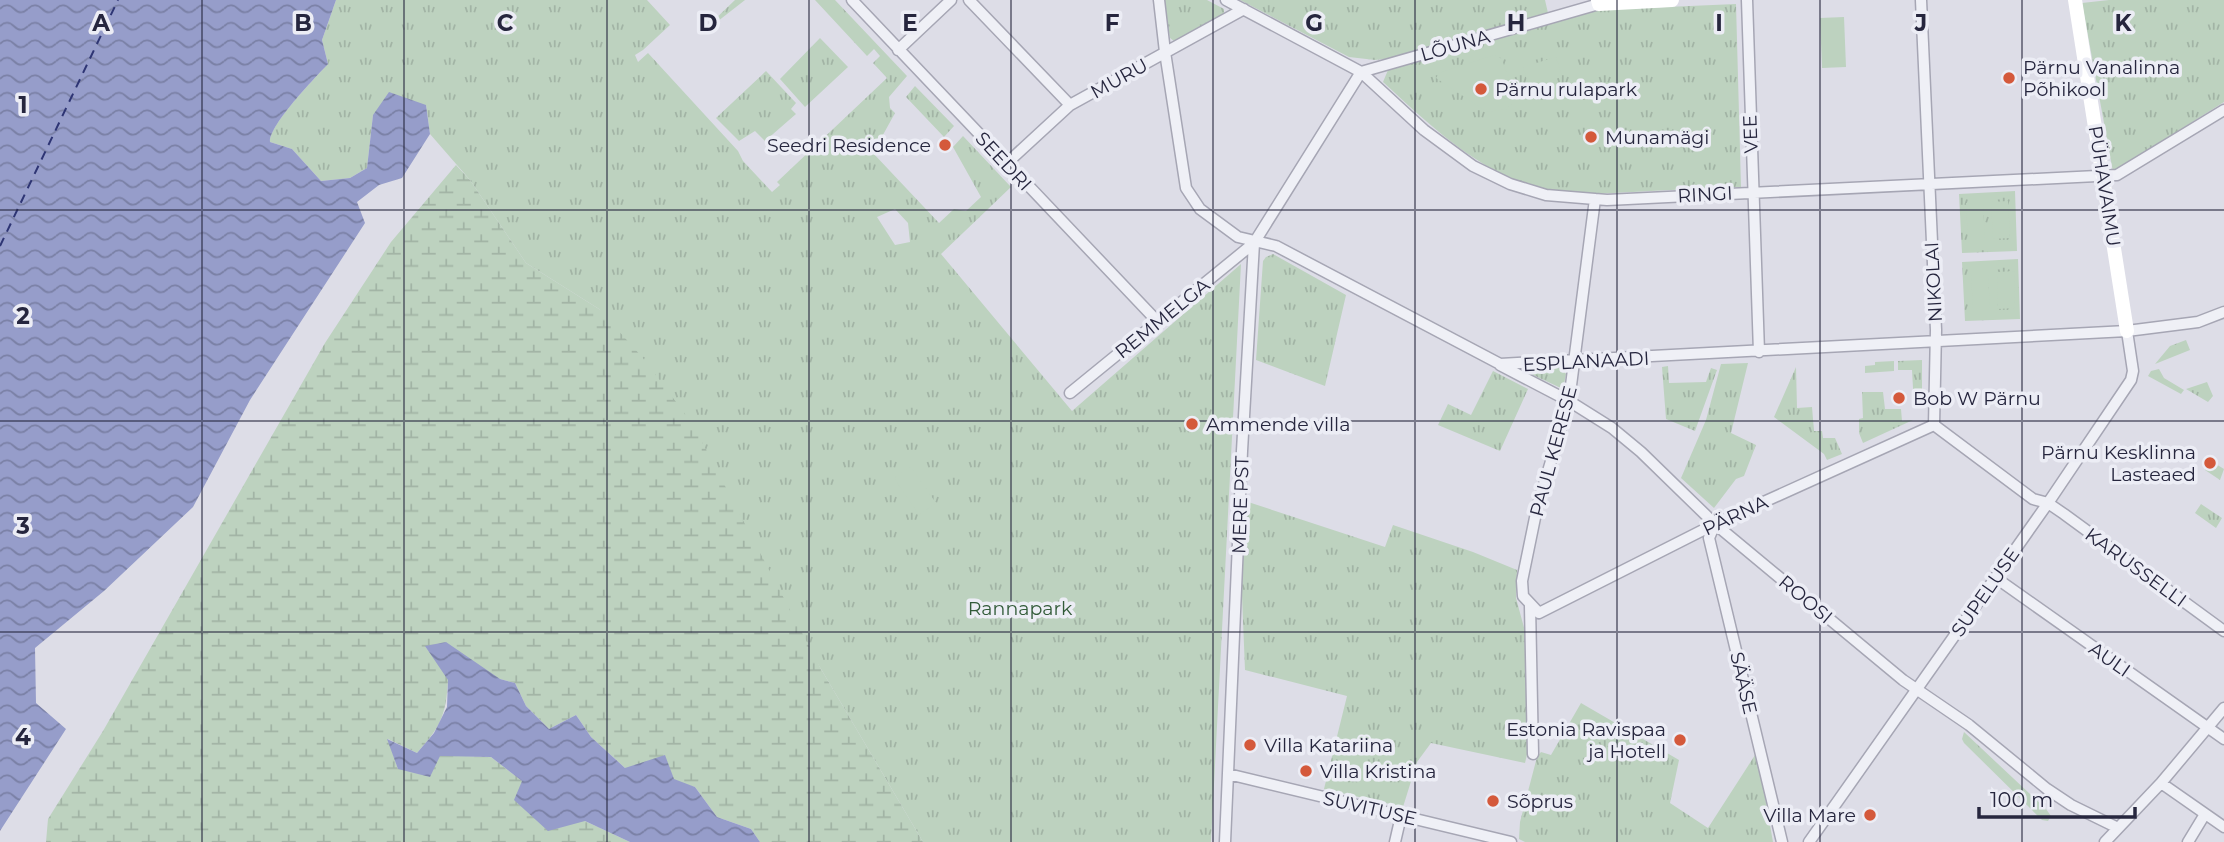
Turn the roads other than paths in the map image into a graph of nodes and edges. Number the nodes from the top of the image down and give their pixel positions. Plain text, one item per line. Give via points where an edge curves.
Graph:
1 (852, 0) edge
2 (951, 0) edge
3 (968, 0) edge
4 (1159, 0) edge
5 (1226, 0) edge
6 (1672, 0) edge
7 (1747, 0) edge
8 (1921, 0) edge
9 (2075, 0) edge
10 (1598, 2) edge
11 (1244, 9) junction
12 (898, 50) junction
13 (1165, 52) junction
14 (1361, 72) junction
15 (1070, 105) junction
16 (2224, 110) edge
17 (1006, 164) junction
18 (2104, 176) junction
19 (1929, 184) junction
20 (1752, 192) junction
21 (1595, 199) junction
22 (1254, 243) junction
23 (2224, 312) edge
24 (1157, 321) junction
25 (2127, 331) junction
26 (1936, 340) junction
27 (1759, 352) junction
28 (1575, 362) junction
29 (1500, 364) junction
30 (1070, 393) dead end
31 (1569, 401) junction
32 (1934, 425) junction
33 (2048, 503) junction
34 (1715, 524) junction
35 (1996, 578) junction
36 (1530, 606) junction
37 (2224, 631) edge
38 (1916, 689) junction
39 (2224, 708) edge
40 (2209, 728) junction
41 (2224, 739) edge
42 (1533, 754) dead end
43 (1228, 774) junction
44 (2161, 783) junction
45 (2205, 814) junction
46 (1402, 816) junction
47 (2224, 827) edge
48 (2118, 828) junction
49 (1225, 842) edge
50 (1395, 842) edge
51 (1511, 842) edge
52 (1782, 842) edge
53 (1809, 842) edge
54 (2105, 842) edge
55 (2188, 842) edge

1 - 12 street, SEEDRI
2 - 12 street
3 - 15 street
4 - 13 street, ESPLANAADI
5 - 11 street, RINGI
6 - 10 street, LÕUNA
7 - 20 street, VEE
8 - 19 street, NIKOLAI
9 - 18 street, PÜHAVAIMU
10 - 14 street, LÕUNA
11 - 13 street, MURU
11 - 14 street, RINGI
12 - 17 street, SEEDRI
13 - 15 street, MURU
13 - 22 street, ESPLANAADI via 1186,188 1200,209
14 - 21 street, RINGI via 1424,130 1473,166 1546,195
14 - 22 street, MERE PST
15 - 17 street, MURU
16 - 18 street, RINGI via 2135,166
17 - 24 street, SEEDRI
18 - 19 street, RINGI
18 - 25 street, PÜHAVAIMU
19 - 20 street, RINGI
19 - 26 street, NIKOLAI
20 - 21 street, RINGI
20 - 27 street, VEE
21 - 28 street, PAUL KERESE
22 - 24 street, REMMELGA
22 - 29 street, ESPLANAADI via 1276,246
22 - 43 street, MERE PST
23 - 25 street, ESPLANAADI via 2198,322
24 - 30 street, REMMELGA
25 - 26 street, ESPLANAADI
25 - 33 street, SUPELUSE via 2133,371 2130,380
26 - 27 street, ESPLANAADI
26 - 32 street, NIKOLAI
27 - 28 street, ESPLANAADI
28 - 29 street, ESPLANAADI
28 - 31 street, PAUL KERESE
29 - 31 street, ROOSI
31 - 34 street, ROOSI via 1633,445
31 - 36 street, PAUL KERESE via 1526,555 1521,587
32 - 33 street via 2033,499
32 - 34 street, PÄRNA
33 - 35 street, SUPELUSE
33 - 37 street, KARUSSELLI
34 - 36 street, PÄRNA via 1539,613
34 - 38 street, ROOSI
34 - 52 street, SÄÄSE via 1709,538
35 - 38 street, SUPELUSE
35 - 40 street, AULI
36 - 42 street, PAUL KERESE
38 - 48 street, ROOSI via 1964,721 2047,789
38 - 53 street, SUPELUSE
39 - 40 street
40 - 41 street, AULI
40 - 44 street
43 - 46 street, SUVITUSE
43 - 49 street, MERE PST
44 - 45 street
44 - 48 street
45 - 47 street
45 - 55 street
46 - 50 street
46 - 51 street, SUVITUSE
48 - 54 street

